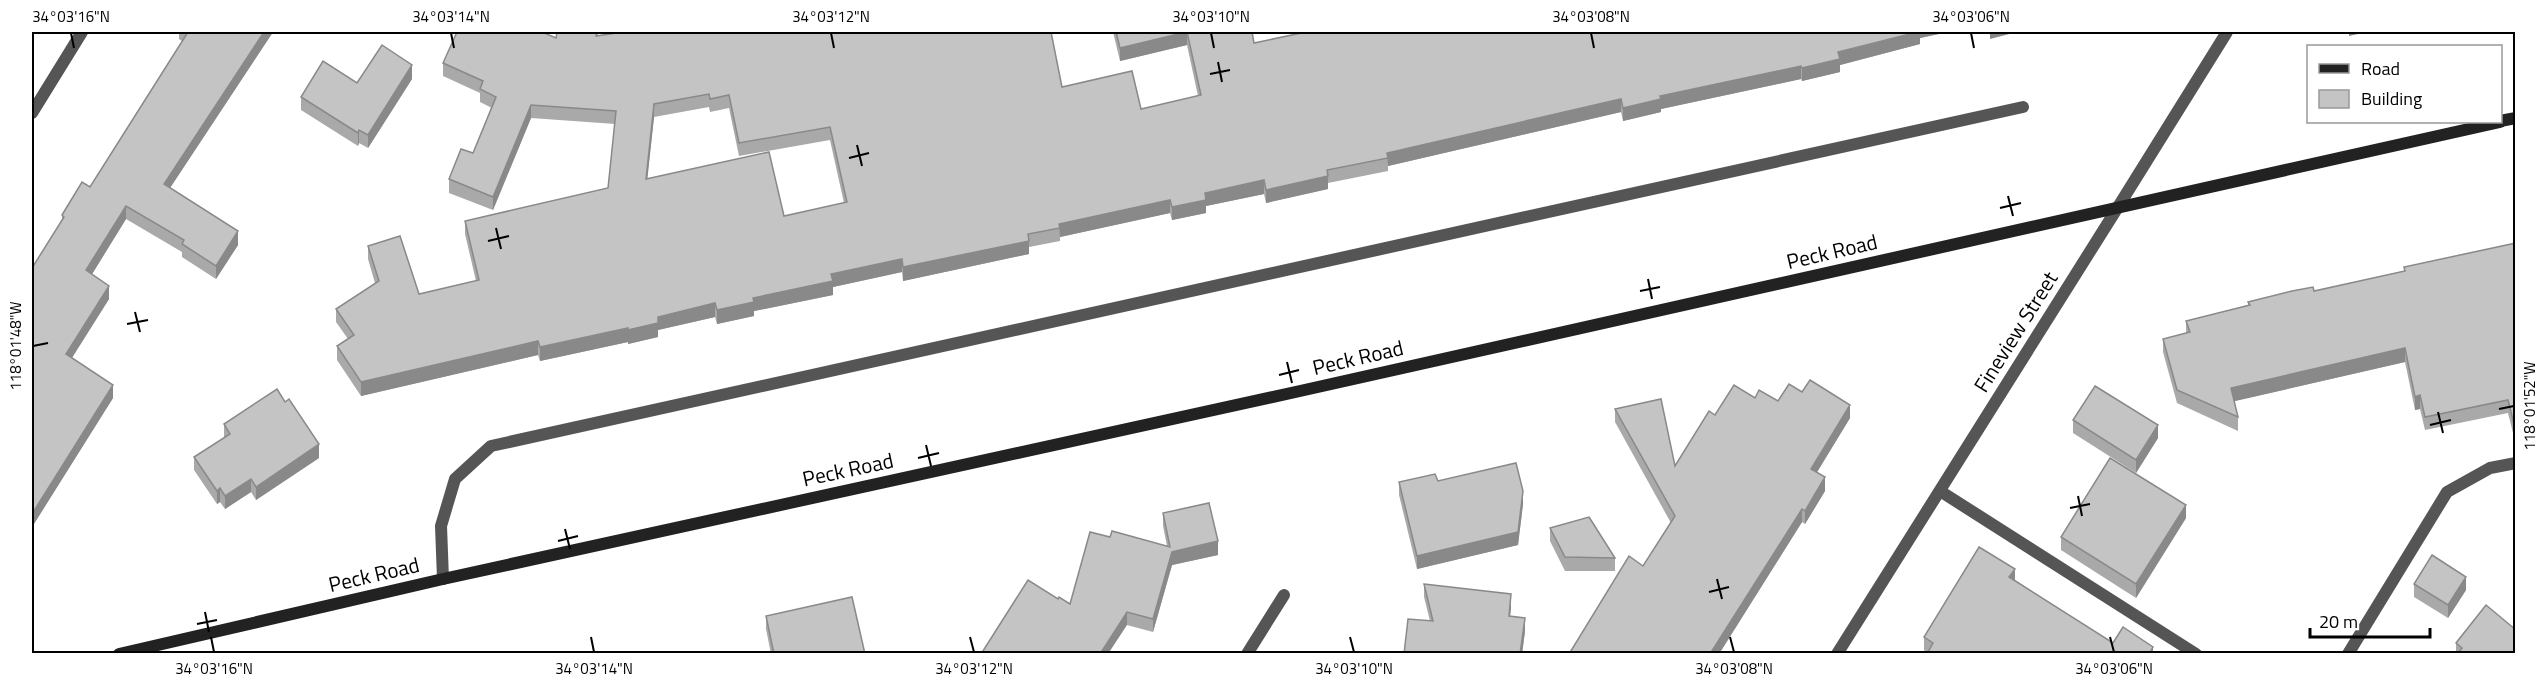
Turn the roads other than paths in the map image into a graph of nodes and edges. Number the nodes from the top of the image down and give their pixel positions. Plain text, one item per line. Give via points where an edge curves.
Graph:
1 (81, 32) edge
2 (2227, 32) edge
3 (2022, 107) dead end
4 (32, 113) edge
5 (2491, 123) edge
6 (2118, 207) junction
7 (2516, 463) edge
8 (1940, 491) junction
9 (444, 579) junction
10 (1284, 595) dead end
11 (119, 654) edge
12 (1247, 654) edge
13 (1837, 654) edge
14 (2196, 654) edge
15 (2348, 654) edge

1 - 4 street
2 - 6 street, Fineview Street
3 - 9 street via 491,446 455,479 441,526
5 - 6 main road, Peck Road
6 - 8 street, Fineview Street
6 - 9 main road, Peck Road
7 - 15 street via 2490,468 2447,492
8 - 13 street, Fineview Street
8 - 14 street
9 - 11 main road, Peck Road
10 - 12 street

